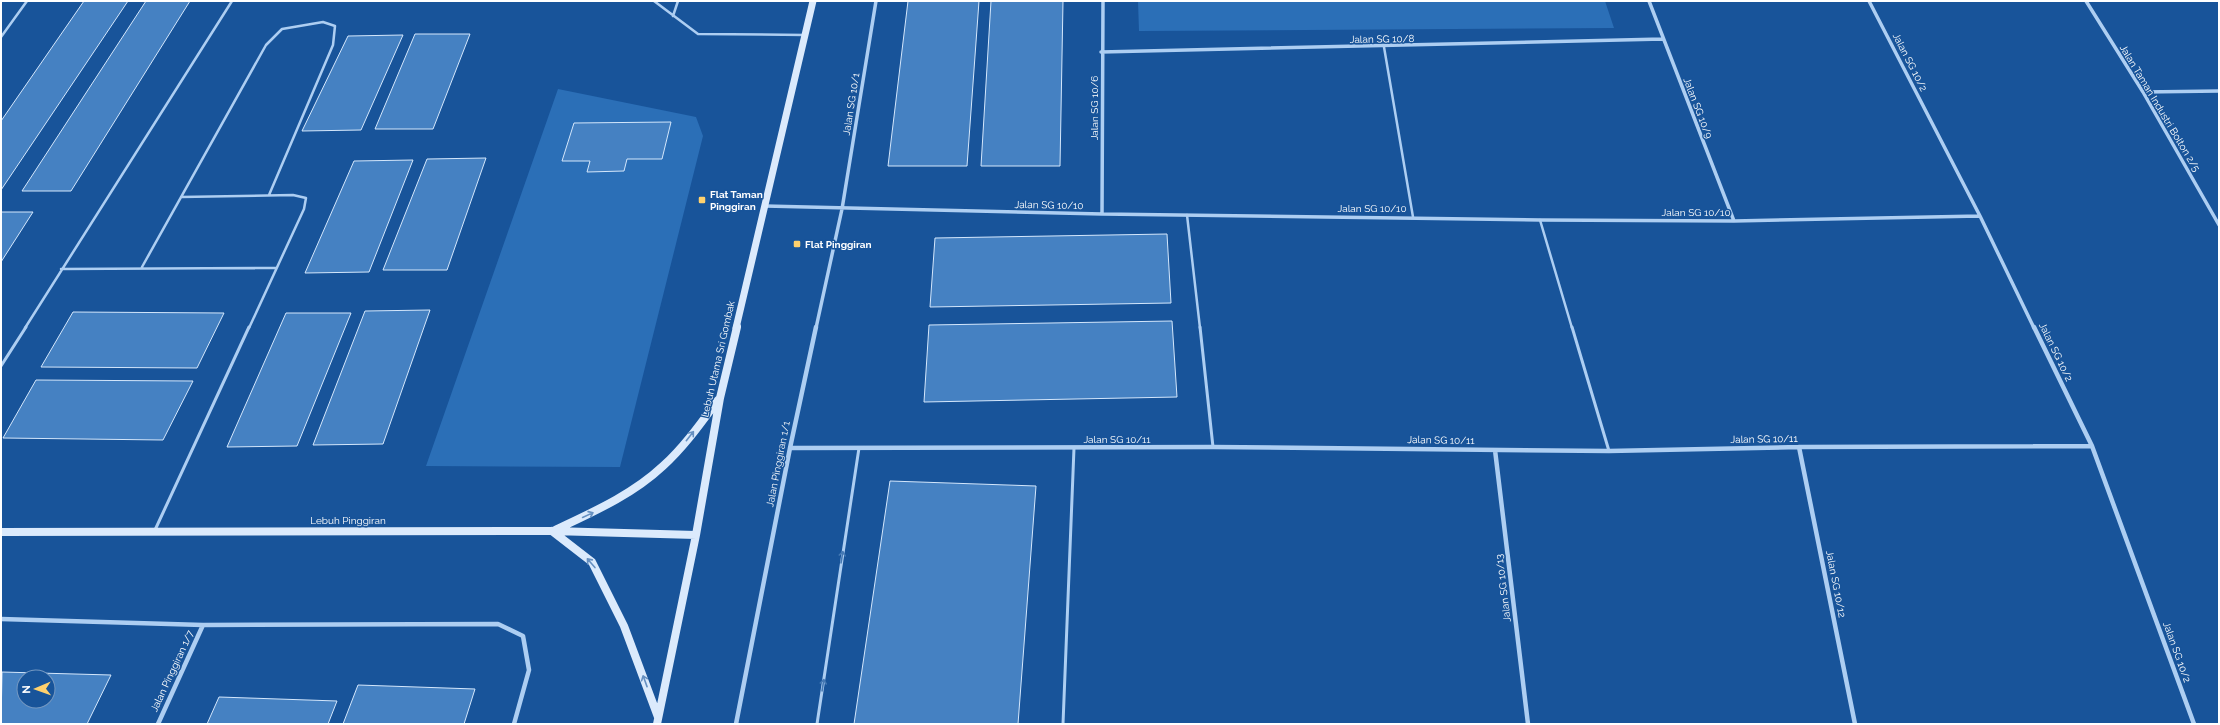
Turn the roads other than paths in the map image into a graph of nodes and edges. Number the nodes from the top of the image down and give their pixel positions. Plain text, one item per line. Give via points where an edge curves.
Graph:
1 (27, 1) edge
2 (232, 1) edge
3 (654, 1) edge
4 (678, 1) edge
5 (813, 1) edge
6 (876, 1) edge
7 (1103, 1) edge
8 (1649, 1) edge
9 (1869, 1) edge
10 (2086, 1) edge
11 (673, 16) junction
12 (806, 35) junction
13 (1, 37) edge
14 (1663, 39) junction
15 (1384, 47) junction
16 (1101, 52) junction
17 (2219, 91) edge
18 (2143, 92) junction
19 (269, 195) junction
20 (181, 197) junction
21 (765, 206) junction
22 (842, 209) junction
23 (1102, 214) junction
24 (1188, 215) junction
25 (1980, 216) junction
26 (1413, 217) junction
27 (1540, 220) junction
28 (1734, 220) junction
29 (2219, 225) edge
30 (142, 267) junction
31 (276, 268) junction
32 (61, 269) junction
33 (1, 366) edge
34 (720, 398) junction
35 (2092, 446) junction
36 (1213, 447) junction
37 (1799, 447) junction
38 (790, 448) junction
39 (859, 448) junction
40 (1074, 448) junction
41 (1495, 450) junction
42 (1609, 451) junction
43 (552, 531) junction
44 (1, 532) edge
45 (154, 532) junction
46 (696, 536) junction
47 (1, 618) edge
48 (203, 625) junction
49 (657, 721) edge
50 (158, 724) edge
51 (514, 724) edge
52 (736, 724) edge
53 (817, 724) edge
54 (1063, 724) edge
55 (1528, 724) edge
56 (1855, 724) edge
57 (2194, 724) edge

1 - 13 lane
2 - 32 lane
3 - 11 lane
4 - 11 lane
5 - 12 street, Lebuh Utama Sri Gombak
6 - 22 street, Jalan SG 10/1
7 - 16 street, Jalan SG 10/6
8 - 14 street, Jalan SG 10/9
9 - 25 street, Jalan SG 10/2
10 - 18 street, Jalan Taman Industri Bolton 2/5
11 - 12 lane via 698,34
12 - 21 street, Lebuh Utama Sri Gombak
14 - 15 street, Jalan SG 10/8
14 - 28 street, Jalan SG 10/9
15 - 16 street, Jalan SG 10/8
15 - 26 lane
16 - 23 street, Jalan SG 10/6
17 - 18 street
18 - 29 street, Jalan Taman Industri Bolton 2/5
19 - 20 lane
19 - 20 lane via 333,45 335,26 322,22 282,29 266,45
19 - 31 lane via 306,198 304,209
20 - 30 lane
21 - 22 street, Jalan SG 10/10
21 - 34 street, Lebuh Utama Sri Gombak
22 - 23 street, Jalan SG 10/10
22 - 38 street, Jalan Pinggiran 1/1
23 - 24 street, Jalan SG 10/10
24 - 26 street, Jalan SG 10/10
24 - 36 lane
25 - 28 street, Jalan SG 10/10
25 - 35 street, Jalan SG 10/2
26 - 27 street, Jalan SG 10/10
27 - 28 street, Jalan SG 10/10
27 - 42 lane
30 - 31 lane
30 - 32 lane
31 - 45 lane
32 - 33 lane
43 -> 34 street via 603,508 641,485 676,454
34 - 46 street, Lebuh Utama Sri Gombak
35 - 37 street, Jalan SG 10/11
35 - 57 street, Jalan SG 10/2
36 - 40 street, Jalan SG 10/11
36 - 41 street, Jalan SG 10/11
37 - 42 street, Jalan SG 10/11
37 - 56 street, Jalan SG 10/12
38 - 39 street, Jalan SG 10/11
38 - 52 street, Jalan Pinggiran 1/1
39 - 40 street, Jalan SG 10/11
53 -> 39 lane
40 - 54 lane
41 - 42 street, Jalan SG 10/11
41 - 55 street, Jalan SG 10/13
43 - 45 street, Lebuh Pinggiran
43 - 46 street, Lebuh Pinggiran
49 -> 43 street via 624,626 592,562
44 - 45 street, Lebuh Pinggiran
46 - 49 street, Lebuh Utama Sri Gombak
47 - 48 street
48 - 50 street, Jalan Pinggiran 1/7
48 - 51 street via 498,624 523,636 529,670

